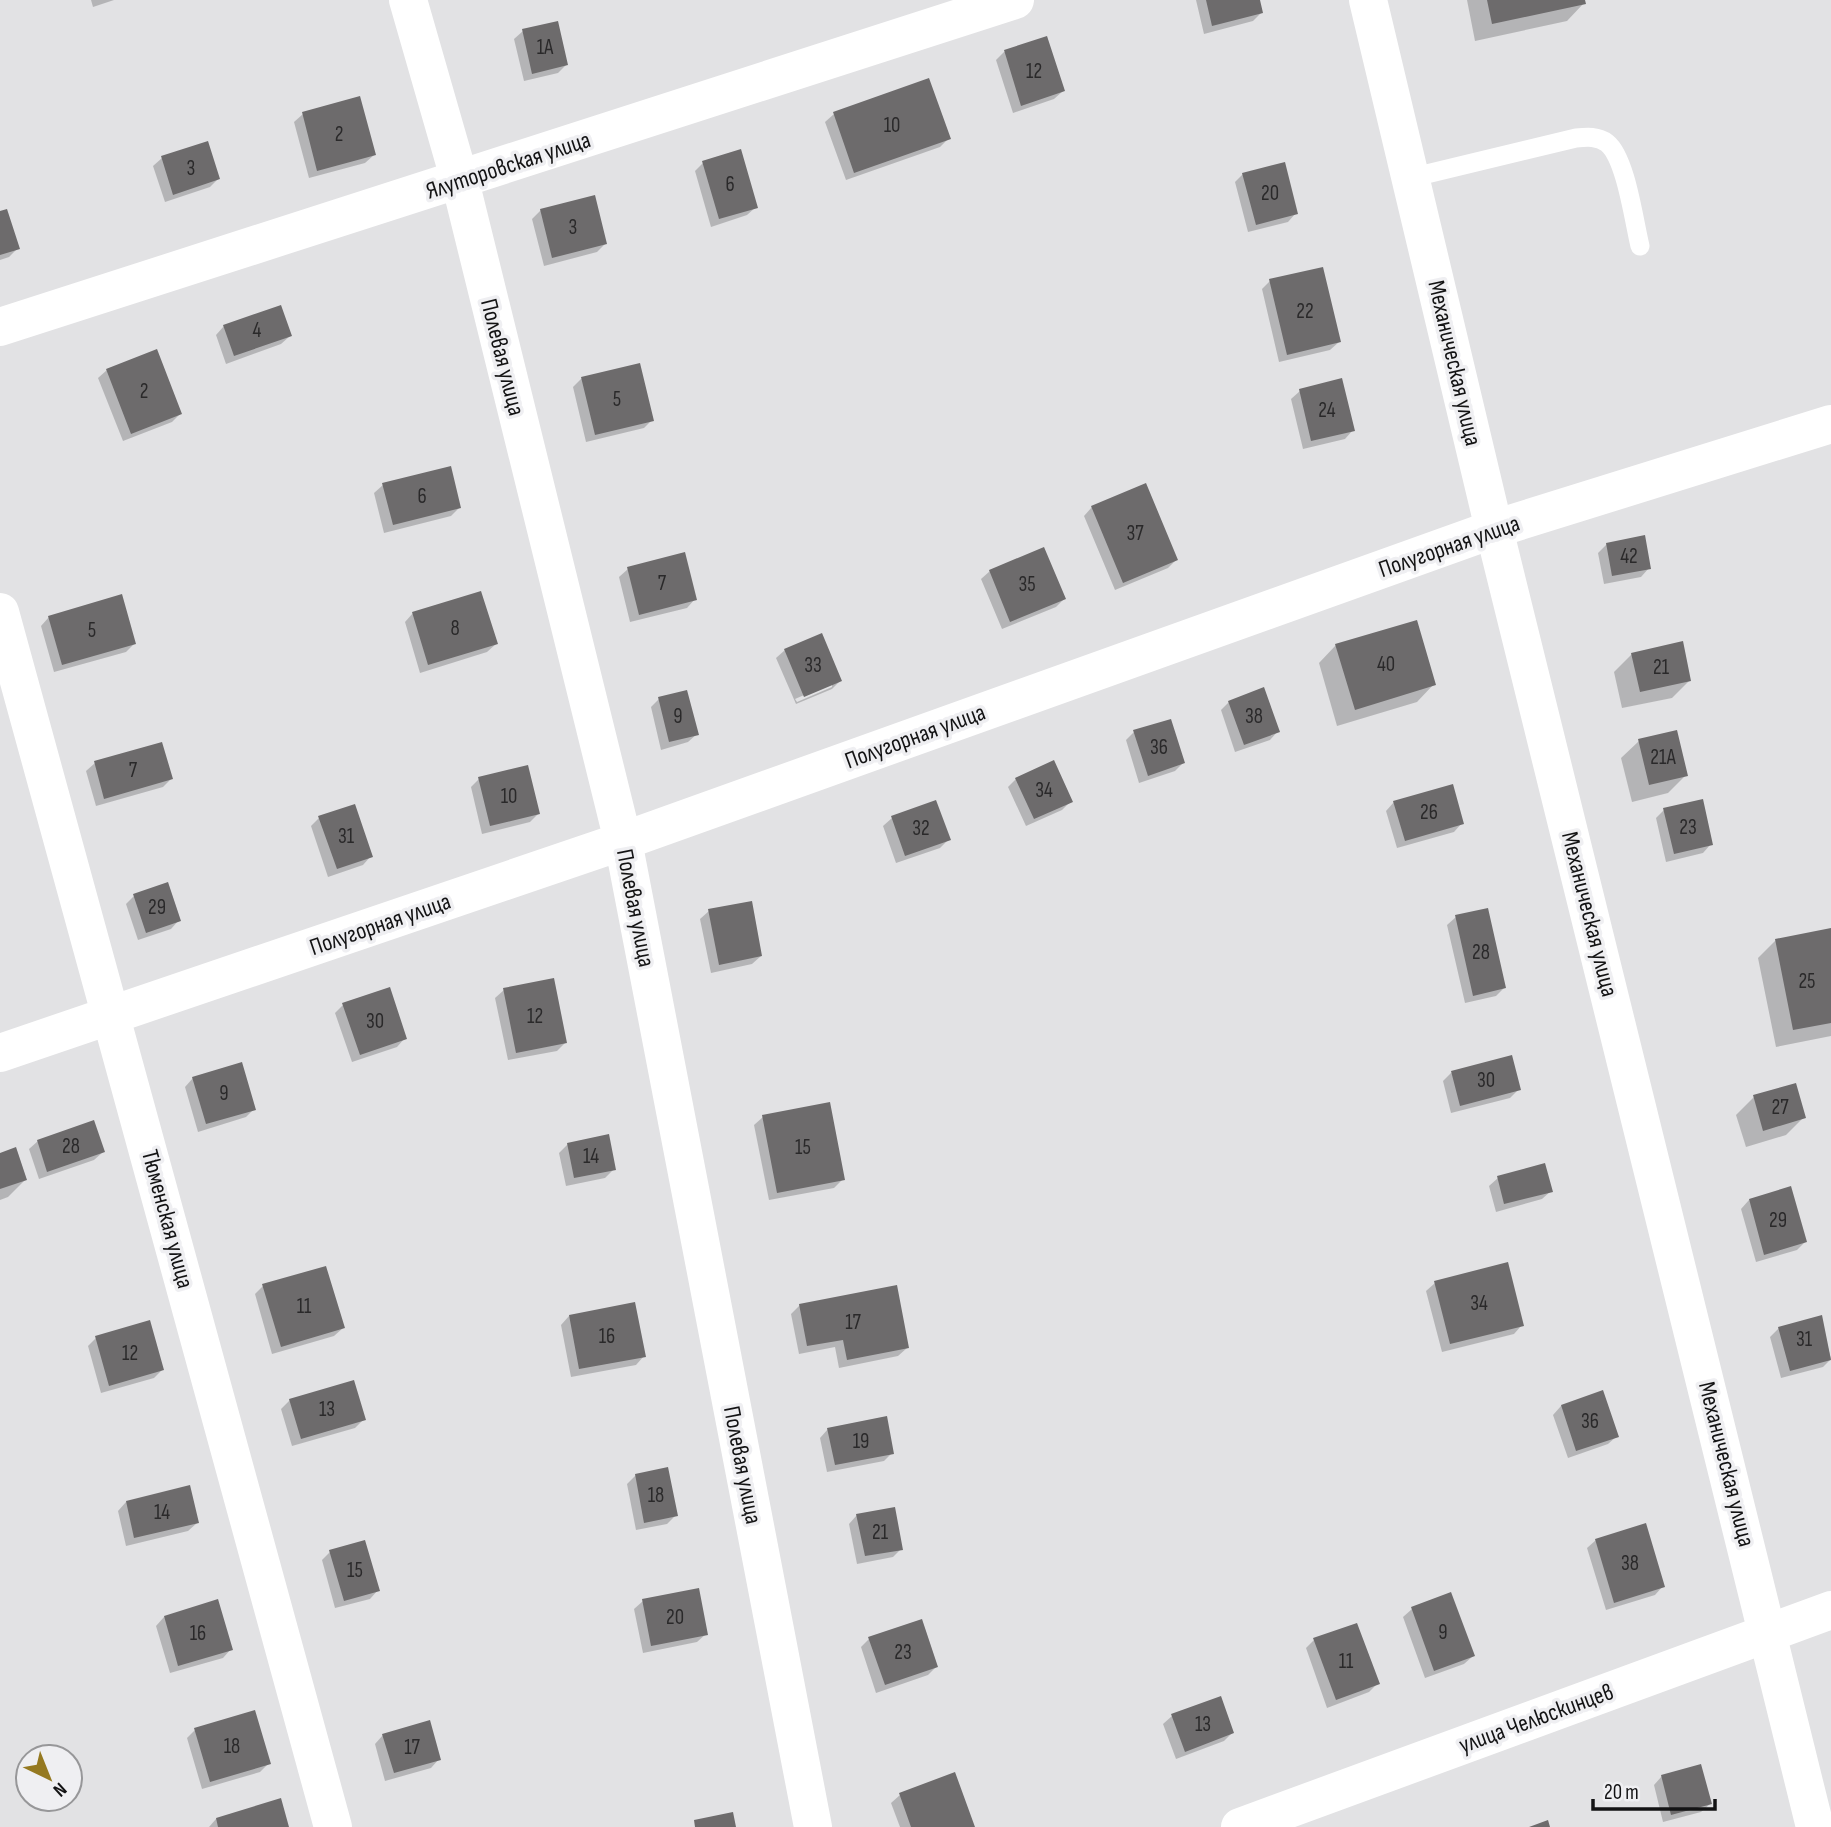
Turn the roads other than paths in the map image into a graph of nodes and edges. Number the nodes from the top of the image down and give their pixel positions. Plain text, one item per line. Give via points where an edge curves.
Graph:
1 (408, 0) edge
2 (1015, 0) edge
3 (1368, 0) edge
4 (1410, 178) junction
5 (460, 181) junction
6 (1640, 246) dead end
7 (0, 327) edge
8 (1831, 424) edge
9 (1494, 529) junction
10 (0, 612) edge
11 (623, 841) junction
12 (112, 1015) junction
13 (0, 1053) edge
14 (1831, 1610) edge
15 (1769, 1633) junction
16 (333, 1827) edge
17 (813, 1827) edge
18 (1240, 1827) edge
19 (1815, 1827) edge

1 - 5 street, Полевая улица
2 - 5 street, Ялуторовская улица
3 - 4 street, Механическая улица
4 - 6 lane via 1594,137 1608,143 1619,157
4 - 9 street, Механическая улица
5 - 7 street, Ялуторовская улица
5 - 11 street, Полевая улица
8 - 9 street, Полугорная улица
9 - 11 street, Полугорная улица
9 - 15 street, Механическая улица
10 - 12 street, Тюменская улица
11 - 12 street, Полугорная улица
11 - 17 street, Полевая улица
12 - 13 street, Полугорная улица
12 - 16 street, Тюменская улица
14 - 15 street, улица Челюскинцев
15 - 18 street, улица Челюскинцев
15 - 19 street, Механическая улица

